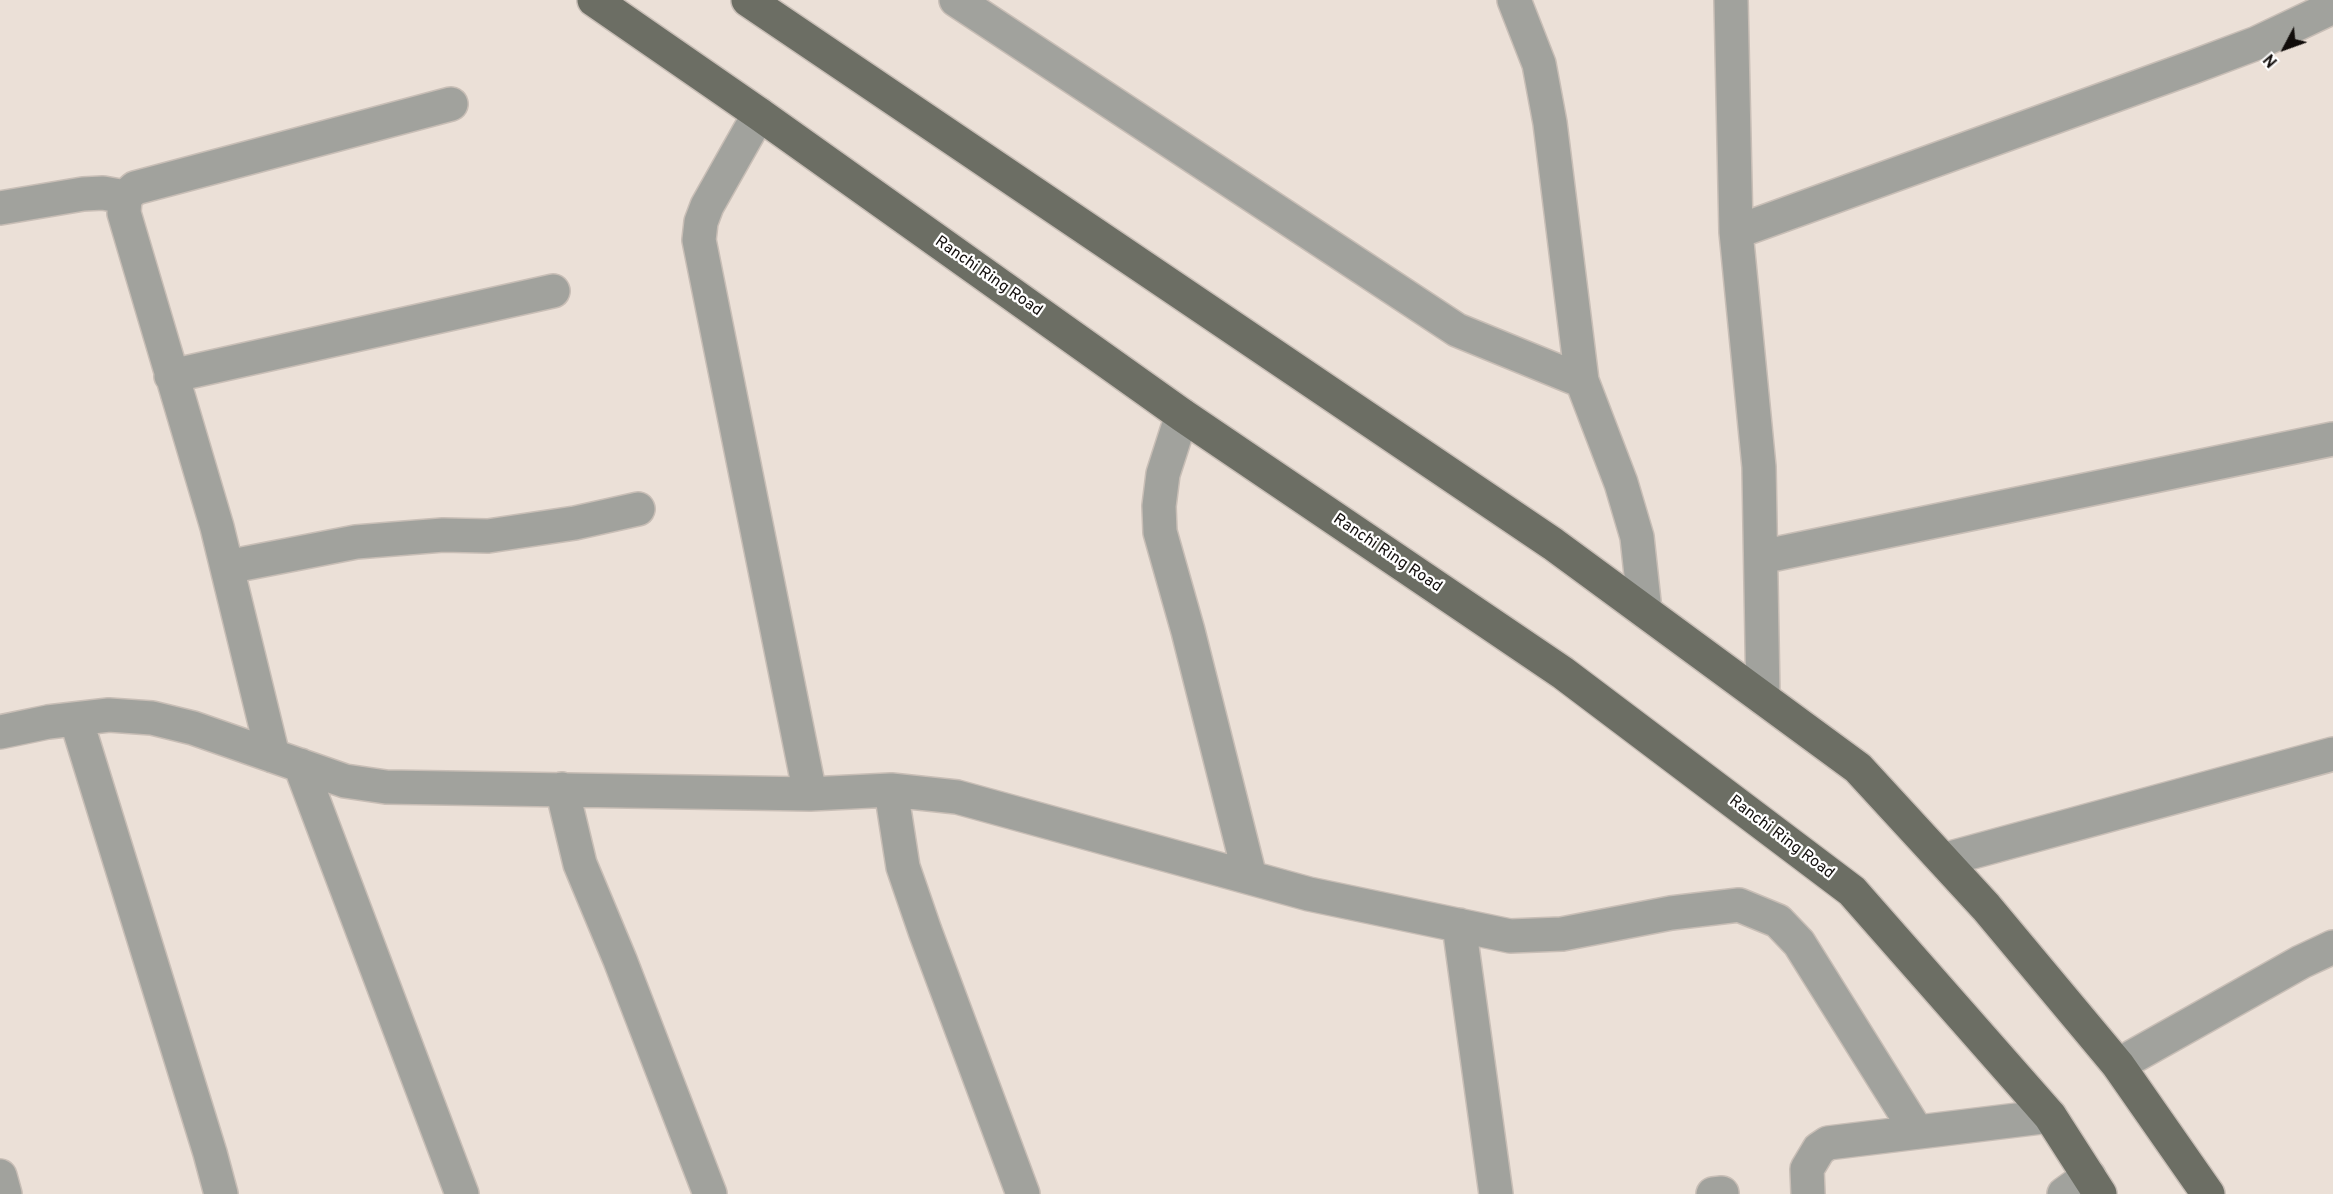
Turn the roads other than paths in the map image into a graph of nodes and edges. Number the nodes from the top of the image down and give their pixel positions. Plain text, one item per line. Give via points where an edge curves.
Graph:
1 (594, 0) edge
2 (748, 0) edge
3 (956, 0) edge
4 (1514, 0) edge
5 (1731, 0) edge
6 (2333, 8) edge
7 (451, 104) dead end
8 (759, 114) junction
9 (125, 197) junction
10 (0, 208) edge
11 (1736, 232) junction
12 (553, 291) dead end
13 (171, 376) junction
14 (1582, 381) junction
15 (1182, 415) junction
16 (2333, 439) edge
17 (638, 509) dead end
18 (1761, 557) junction
19 (227, 567) junction
20 (1645, 611) junction
21 (1763, 698) junction
22 (76, 719) junction
23 (0, 732) edge
24 (2333, 754) edge
25 (286, 761) junction
26 (562, 789) junction
27 (891, 790) junction
28 (810, 795) junction
29 (1943, 860) junction
30 (1250, 877) junction
31 (1459, 925) junction
32 (2333, 947) edge
33 (2118, 1065) junction
34 (2050, 1116) junction
35 (1917, 1132) junction
36 (0, 1176) edge
37 (2084, 1188) edge
38 (5, 1194) edge
39 (221, 1194) edge
40 (462, 1194) edge
41 (710, 1194) edge
42 (1023, 1194) edge
43 (1496, 1194) edge
44 (1808, 1194) edge
45 (2208, 1194) edge

1 - 8 main road, Ranchi Ring Road
2 - 20 main road via 1553,544
3 - 14 street via 1457,330
4 - 14 street via 1539,64 1550,123
5 - 11 street
6 - 11 street via 2257,43
7 - 9 street via 145,185
8 - 15 main road, Ranchi Ring Road
8 - 28 street via 707,206 700,222 699,240
9 - 10 street via 83,194
9 - 13 street via 124,213
11 - 18 street via 1759,467
12 - 13 street
13 - 19 street
14 - 20 street via 1637,537
15 - 30 street via 1163,474 1160,532
15 - 34 main road, Ranchi Ring Road via 1563,673 1852,891
16 - 18 street
17 - 19 street via 532,531 356,542
18 - 21 street
19 - 25 street
20 - 21 main road
21 - 29 main road via 1858,768
22 - 23 street
22 - 25 street via 152,718 193,728
22 - 39 street
24 - 29 street
25 - 26 street via 345,781 386,787
25 - 40 street
26 - 28 street
26 - 41 street via 580,864
27 - 28 street
27 - 30 street via 957,797
27 - 42 street via 903,867
29 - 33 main road
30 - 31 street via 1309,894
31 - 35 street via 1510,936 1562,934 1671,912 1739,905 1758,911 1778,921 1799,943
31 - 43 street
32 - 33 street
33 - 45 main road
34 - 35 street
34 - 37 main road, Ranchi Ring Road
35 - 44 street via 1828,1143 1812,1158
36 - 38 street

